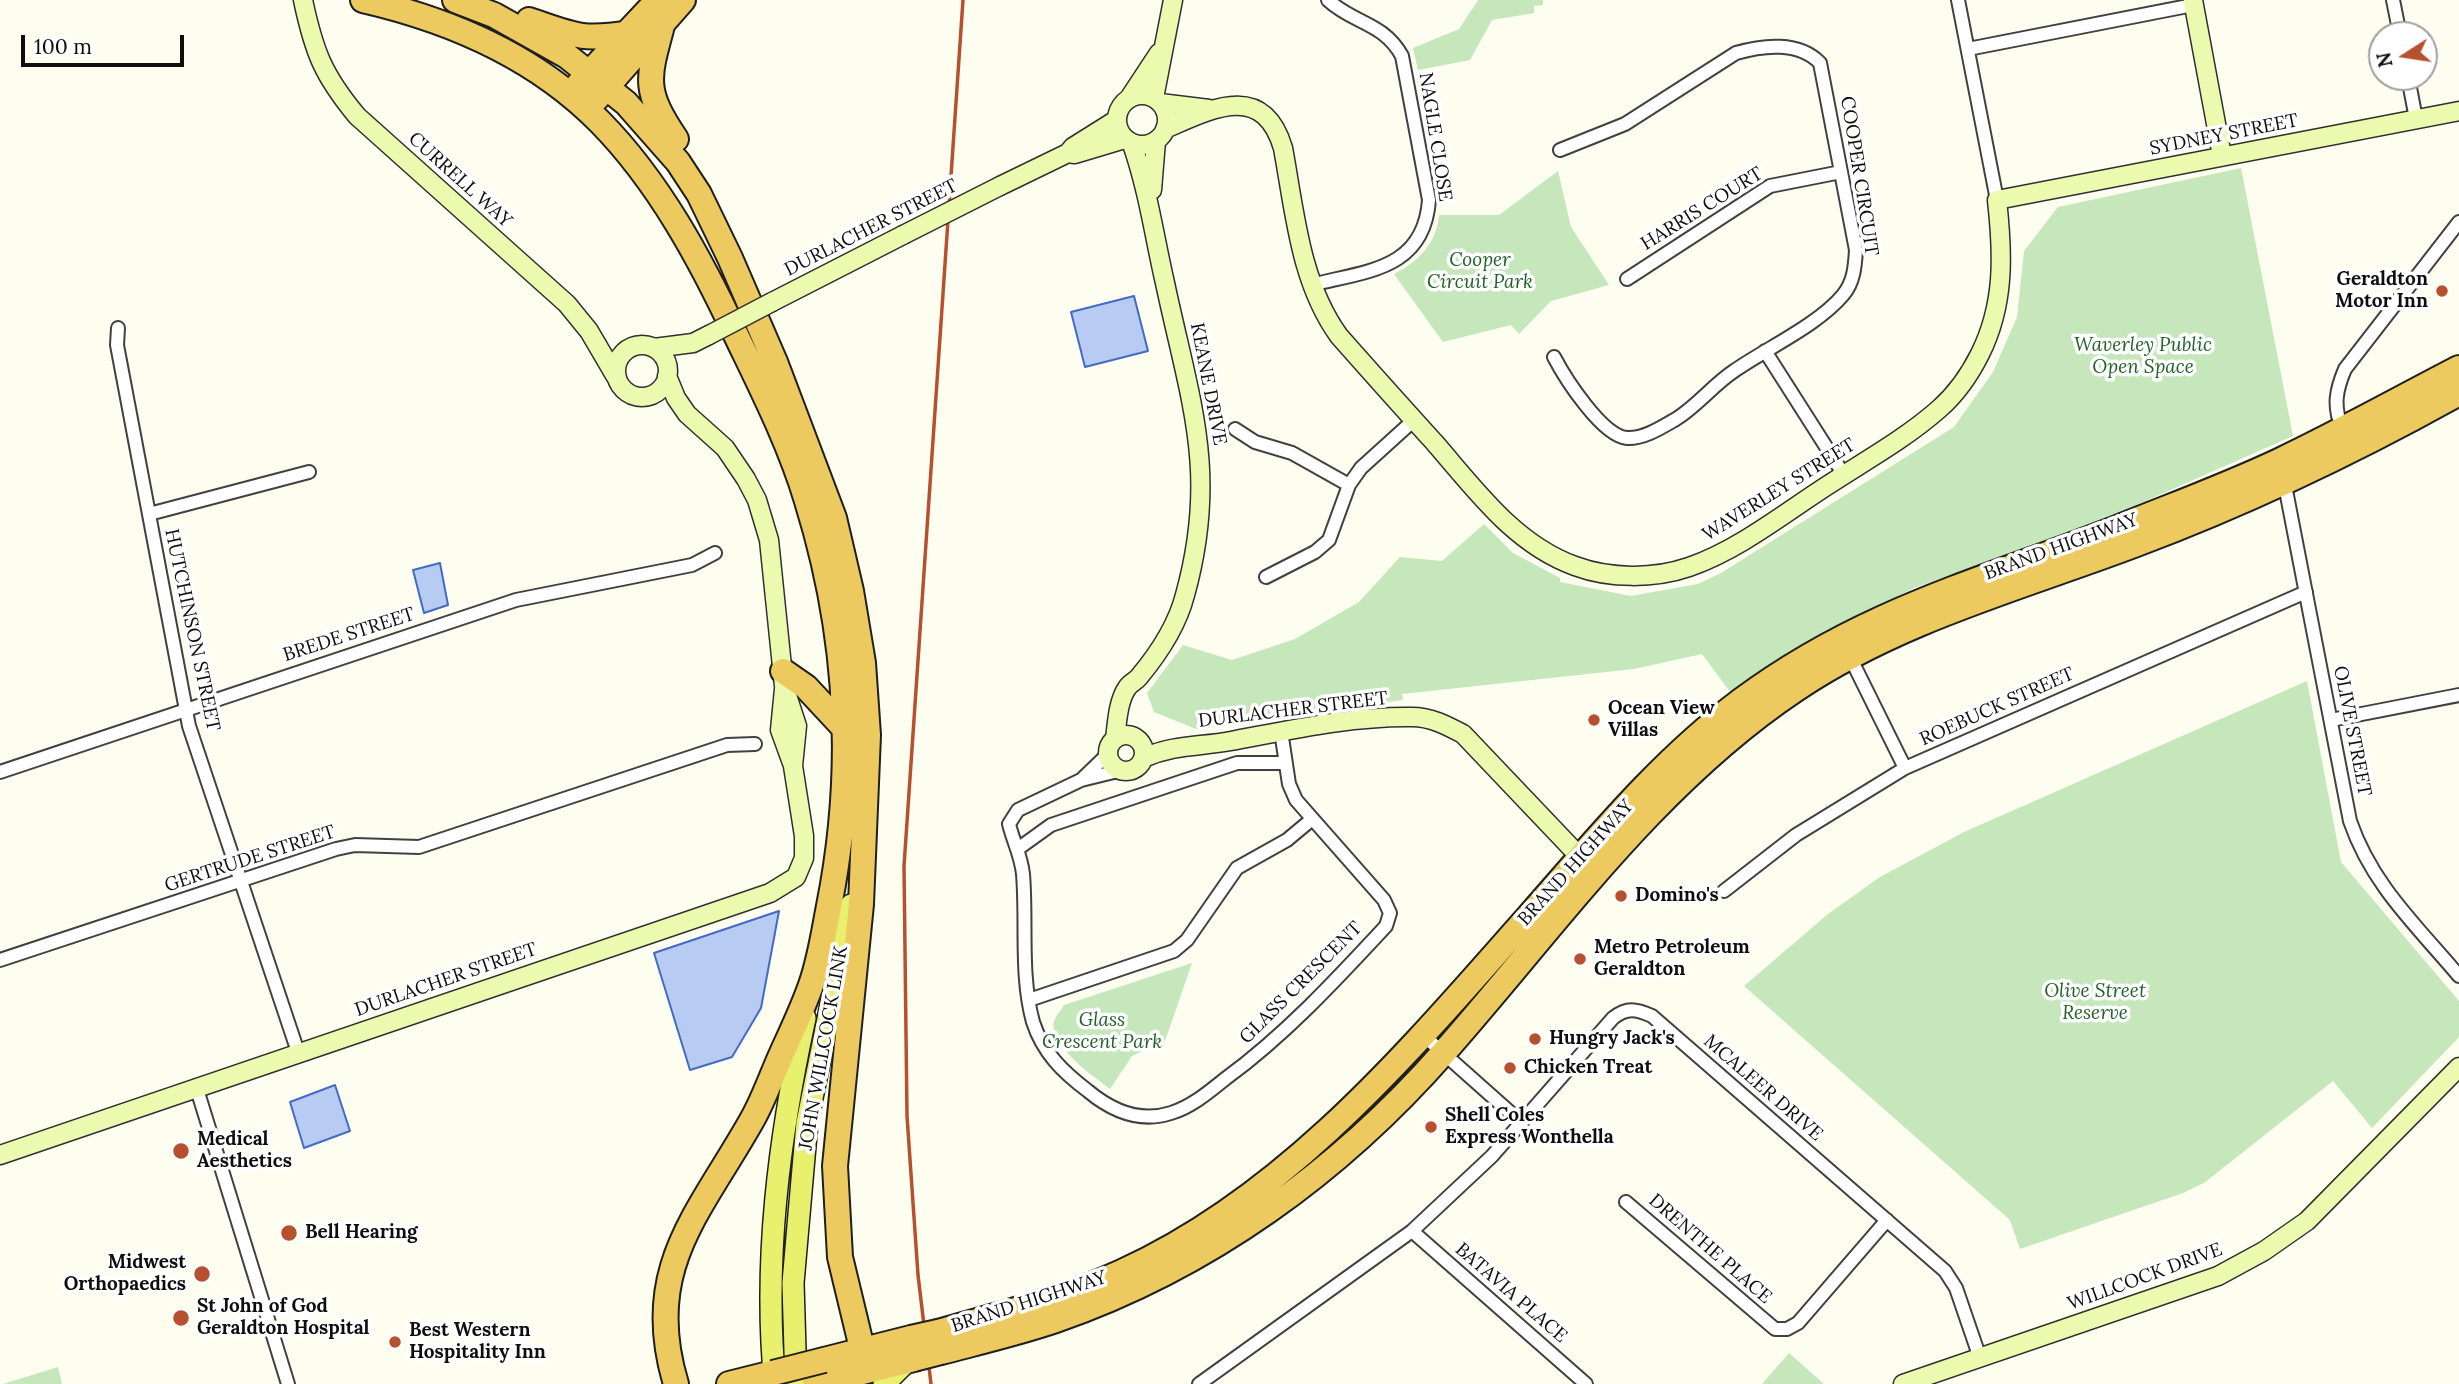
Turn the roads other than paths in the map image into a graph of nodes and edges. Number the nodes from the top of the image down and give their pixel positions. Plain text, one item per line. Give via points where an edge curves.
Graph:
1 (303, 0) edge
2 (363, 0) edge
3 (455, 0) edge
4 (683, 0) edge
5 (1173, 0) edge
6 (1328, 0) edge
7 (1958, 0) edge
8 (2393, 0) edge
9 (2193, 2) edge
10 (660, 11) edge
11 (494, 15) junction
12 (2397, 21) edge
13 (629, 33) junction
14 (1968, 49) junction
15 (1161, 50) junction
16 (598, 80) junction
17 (2411, 91) edge
18 (1130, 97) junction
19 (1157, 100) junction
20 (578, 102) junction
21 (1209, 109) junction
22 (2459, 111) edge
23 (1116, 120) junction
24 (2416, 120) junction
25 (1161, 135) junction
26 (1129, 141) junction
27 (1560, 150) dead end
28 (1068, 153) junction
29 (2222, 156) junction
30 (1841, 172) junction
31 (699, 194) junction
32 (1997, 200) junction
33 (1152, 209) junction
34 (2459, 222) edge
35 (1627, 279) dead end
36 (1311, 285) junction
37 (118, 328) dead end
38 (701, 339) junction
39 (654, 348) junction
40 (1765, 351) junction
41 (1554, 357) dead end
42 (2459, 368) edge
43 (668, 374) junction
44 (617, 377) junction
45 (2459, 393) edge
46 (636, 396) junction
47 (687, 414) junction
48 (1414, 421) junction
49 (2343, 428) junction
50 (1235, 429) dead end
51 (2282, 471) junction
52 (309, 472) dead end
53 (1844, 475) junction
54 (1349, 485) junction
55 (149, 514) junction
56 (715, 554) dead end
57 (1266, 577) dead end
58 (2306, 592) junction
59 (1850, 657) junction
60 (783, 678) junction
61 (2459, 695) edge
62 (186, 710) junction
63 (2331, 720) junction
64 (846, 730) junction
65 (1281, 731) junction
66 (755, 744) dead end
67 (1127, 746) junction
68 (1286, 763) junction
69 (1905, 768) junction
70 (1122, 770) joint
71 (0, 772) edge
72 (1081, 780) junction
73 (1311, 820) junction
74 (863, 839) junction
75 (1019, 848) junction
76 (1589, 866) junction
77 (242, 882) junction
78 (1724, 891) dead end
79 (0, 960) edge
80 (2459, 976) edge
81 (812, 984) junction
82 (1029, 1000) junction
83 (1423, 1035) junction
84 (298, 1052) junction
85 (1443, 1054) junction
86 (2459, 1068) edge
87 (196, 1086) junction
88 (1522, 1123) junction
89 (0, 1155) edge
90 (1626, 1202) dead end
91 (1887, 1220) junction
92 (1412, 1231) junction
93 (850, 1291) junction
94 (939, 1342) junction
95 (908, 1349) junction
96 (1980, 1358) junction
97 (859, 1369) edge
98 (822, 1375) edge
99 (669, 1379) edge
100 (738, 1381) edge
101 (1911, 1383) edge
102 (288, 1384) edge
103 (775, 1384) edge
104 (796, 1384) edge
105 (884, 1384) edge
106 (1199, 1384) edge
107 (1586, 1384) edge

1 - 44 street, CURRELL WAY via 318,59 331,85 357,116 567,304
2 - 20 highway via 419,13 495,45
3 - 11 highway
4 - 10 highway
5 - 15 street
6 - 36 street, NAGLE CLOSE via 1384,32 1402,56 1429,200 1428,220 1418,240 1383,268
7 - 14 street, WAVERLEY STREET
8 - 12 street
9 - 14 street
9 - 29 street
10 - 13 highway
10 - 16 highway
10 - 31 highway via 650,90 658,113 686,155
11 - 13 highway via 512,14 586,38
11 - 16 highway via 567,56
13 - 16 highway
14 - 32 street, WAVERLEY STREET
15 - 18 street
15 - 19 street
16 - 20 highway
16 - 31 highway via 656,134
17 - 24 street
18 - 19 street via 1145,94
18 - 23 street via 1120,106
19 - 21 street, WAVERLEY STREET
19 - 25 street via 1167,115
20 - 64 highway via 636,164 675,220 713,287 771,410 807,498 826,573 841,658
21 - 25 street, WAVERLEY STREET
21 - 36 street, WAVERLEY STREET via 1225,105 1258,110 1278,130
22 - 24 street, SYDNEY STREET
23 - 26 street
23 - 28 street, DURLACHER STREET
24 - 29 street, SYDNEY STREET
25 - 26 street via 1144,145
25 - 33 street, KEANE DRIVE via 1151,177
26 - 28 street, DURLACHER STREET
26 - 33 street, KEANE DRIVE
27 - 30 street, COOPER CIRCUIT via 1625,124 1736,53 1752,48 1795,48 1810,52 1820,63
28 - 38 street, DURLACHER STREET, bridge
29 - 32 street, SYDNEY STREET
30 - 35 street, HARRIS COURT via 1770,186
30 - 40 street, COOPER CIRCUIT via 1856,250 1854,274 1834,303
31 - 74 highway via 775,362 834,518 863,663 868,735
32 - 53 street, WAVERLEY STREET via 2003,251 2001,288 1980,355 1939,409
33 - 67 street, KEANE DRIVE via 1164,282 1197,419 1201,508 1185,598 1168,638 1137,680 1130,701
34 - 49 street via 2346,369 2336,390
36 - 48 street, WAVERLEY STREET via 1322,313 1339,336
37 - 55 street, HUTCHINSON STREET via 117,345
38 - 39 street, DURLACHER STREET
38 - 43 street, DURLACHER STREET
39 - 43 street via 664,358
39 - 44 street via 639,345 626,350 617,362
40 - 41 street, COOPER CIRCUIT via 1678,418 1641,437 1625,438 1611,431 1566,382
40 - 53 street
42 - 49 highway, BRAND HIGHWAY
43 - 46 street via 657,392
43 - 47 street, DURLACHER STREET
44 - 46 street via 624,389
45 - 51 highway, BRAND HIGHWAY
46 - 47 street, DURLACHER STREET
47 - 60 street, DURLACHER STREET via 735,461 765,521
48 - 53 street, WAVERLEY STREET via 1509,526 1546,552 1601,573 1661,574 1715,556
48 - 54 street via 1361,468
49 - 51 highway, BRAND HIGHWAY
50 - 54 street via 1255,442 1292,453
51 - 58 street, OLIVE STREET
51 - 59 highway, BRAND HIGHWAY via 2138,544 1954,610
51 - 76 highway, BRAND HIGHWAY via 1941,591 1842,636 1740,702 1694,740 1651,780
52 - 55 street
54 - 57 street via 1329,540
55 - 62 street, HUTCHINSON STREET
56 - 62 street, BREDE STREET via 692,565 516,600
58 - 63 street, OLIVE STREET
58 - 69 street, ROEBUCK STREET
59 - 69 street
59 - 76 highway, BRAND HIGHWAY via 1761,715 1689,773
60 - 64 highway via 813,693
60 - 84 street, DURLACHER STREET via 780,730 793,766 804,836 804,858 796,877 778,888
61 - 63 street
62 - 71 street, BREDE STREET
62 - 77 street, HUTCHINSON STREET
63 - 80 street, OLIVE STREET via 2360,850 2373,874
64 - 81 highway via 840,851
65 - 67 street, DURLACHER STREET via 1184,744 1159,738
65 - 68 street, GLASS CRESCENT
65 - 76 street, DURLACHER STREET via 1378,719 1440,721 1463,734
66 - 77 street, GERTRUDE STREET via 727,745 419,847 355,845
67 - 70 street via 1135,768
67 - 72 street
68 - 73 street, GLASS CRESCENT via 1296,800
68 - 75 street via 1237,763 1051,825
69 - 78 street, ROEBUCK STREET via 1796,835
70 - 72 street
72 - 75 street, GLASS CRESCENT via 1018,810 1009,824
73 - 82 street via 1287,840 1237,868 1187,940 1174,951
73 - 82 street, GLASS CRESCENT via 1384,900 1390,914 1386,926 1259,1054 1198,1100 1171,1113 1145,1117 1123,1113 1100,1101 1058,1067 1041,1042
74 - 93 highway via 835,1166 840,1257
74 - 104 main road, JOHN WILLCOCK LINK via 807,1123 793,1283
75 - 82 street, GLASS CRESCENT
76 - 83 highway, BRAND HIGHWAY
76 - 85 highway, BRAND HIGHWAY
77 - 79 street, GERTRUDE STREET
77 - 84 street, HUTCHINSON STREET
81 - 99 highway via 754,1118 694,1213 674,1259 666,1293
81 - 103 main road, JOHN WILLCOCK LINK via 795,1065 772,1228
83 - 85 street
83 - 94 highway, BRAND HIGHWAY via 1295,1159 1244,1200 1181,1241 1123,1271
84 - 87 street, DURLACHER STREET
85 - 88 street
85 - 94 highway, BRAND HIGHWAY via 1386,1114 1301,1188 1195,1258 1141,1286 1055,1320
86 - 96 street, WILLCOCK DRIVE via 2307,1221 2264,1251 2218,1276
87 - 89 street, DURLACHER STREET
87 - 102 street
88 - 91 street, MCALEER DRIVE via 1613,1018 1624,1010 1637,1009 1652,1016
88 - 92 street, MCALEER DRIVE
90 - 91 street, DRENTHE PLACE via 1775,1329 1798,1323
91 - 96 street, MCALEER DRIVE via 1945,1271 1956,1288
92 - 106 street, MCALEER DRIVE
92 - 107 street, BATAVIA PLACE
93 - 95 highway via 875,1332
93 - 97 highway
94 - 95 highway, bridge
95 - 97 highway
95 - 105 main road
96 - 101 street, WILLCOCK DRIVE
97 - 98 highway
98 - 100 highway, bridge

